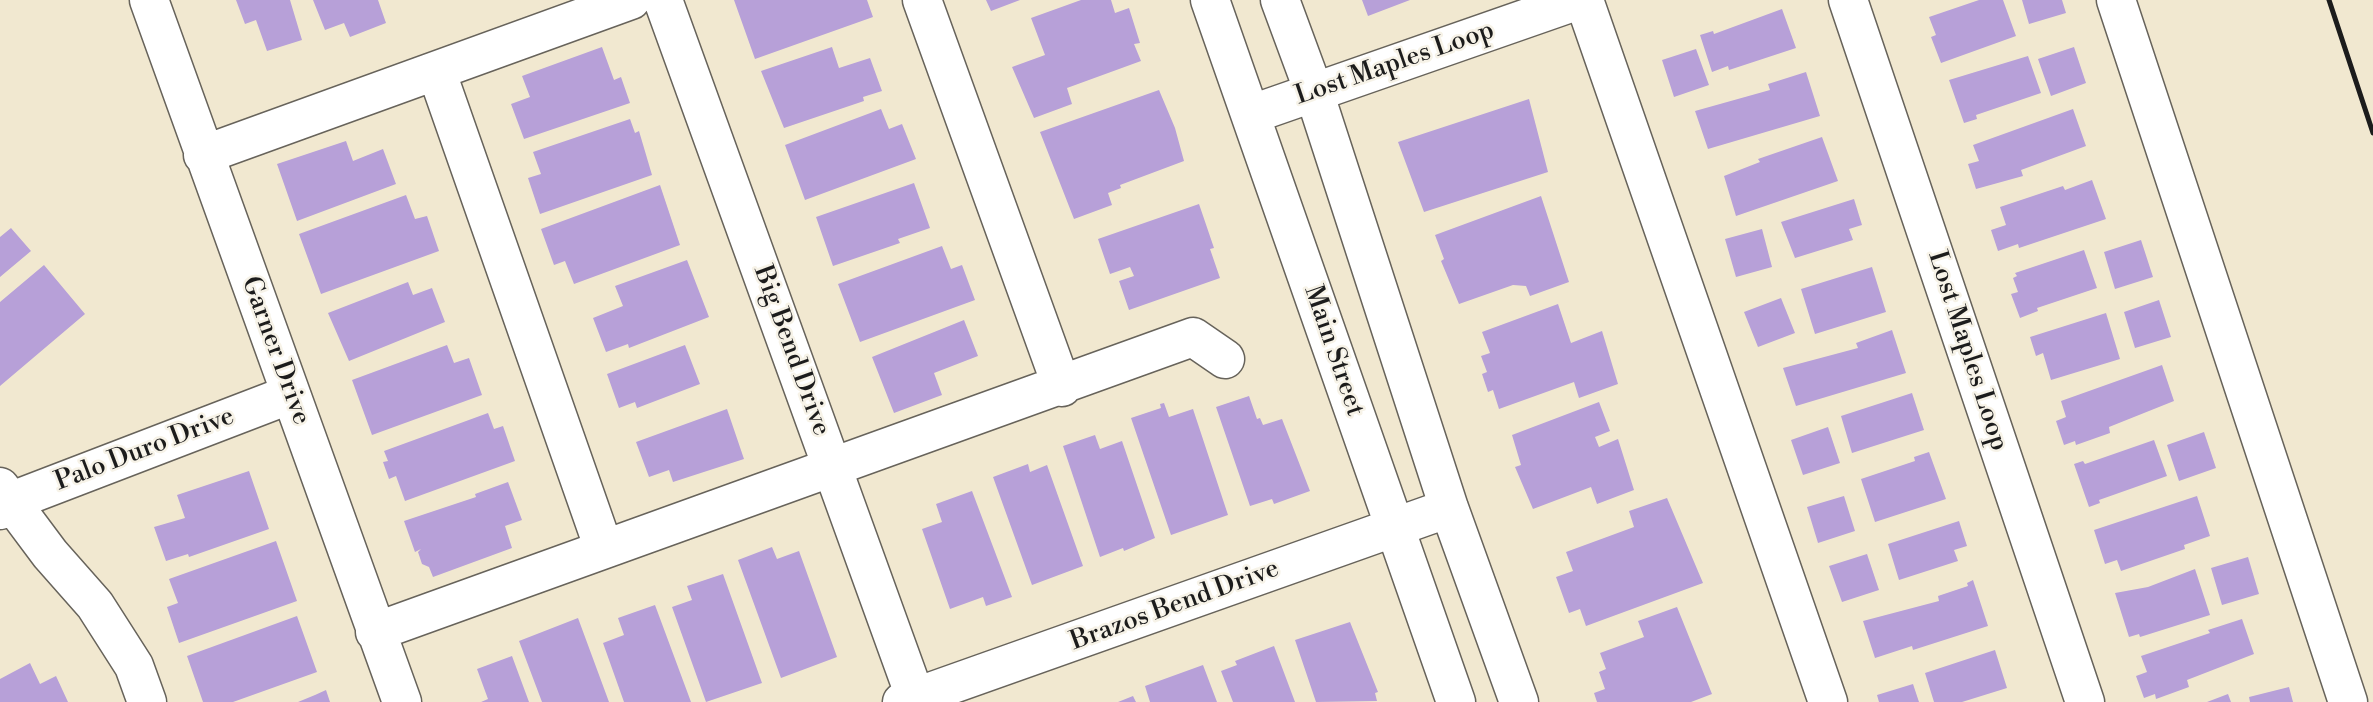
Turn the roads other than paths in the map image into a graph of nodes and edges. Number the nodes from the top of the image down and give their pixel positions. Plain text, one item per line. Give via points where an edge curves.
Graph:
1 (149, 0) edge
2 (631, 0) edge
3 (663, 0) edge
4 (922, 0) edge
5 (1210, 0) edge
6 (1280, 0) edge
7 (1579, 0) edge
8 (1584, 0) edge
9 (1848, 0) edge
10 (2116, 0) edge
11 (438, 72) junction
12 (1314, 92) junction
13 (1252, 114) junction
14 (203, 155) junction
15 (1225, 359) dead end
16 (1062, 387) junction
17 (291, 394) junction
18 (833, 467) junction
19 (4, 499) edge
20 (1448, 508) junction
21 (1393, 530) junction
22 (604, 549) junction
23 (375, 632) junction
24 (911, 700) edge
25 (146, 702) edge
26 (402, 702) edge
27 (1456, 702) edge
28 (1519, 702) edge
29 (1828, 702) edge
30 (2085, 702) edge
31 (2348, 702) edge

1 - 14 street, Garner Drive
2 - 11 street
3 - 18 street, Big Bend Drive
4 - 16 street
5 - 13 street, Main Street
6 - 12 street
7 - 12 street, Lost Maples Loop
8 - 29 street
9 - 30 street, Lost Maples Loop
10 - 31 street
11 - 14 street
11 - 22 street
12 - 13 street, Lost Maples Loop
12 - 20 street
13 - 21 street, Main Street
14 - 17 street, Garner Drive
15 - 16 street via 1193,337
16 - 18 street
17 - 19 street, Palo Duro Drive
17 - 23 street, Garner Drive
18 - 22 street
18 - 24 street, Big Bend Drive
19 - 25 street via 95,605 134,666
20 - 21 street, Brazos Bend Drive
20 - 28 street
21 - 24 street, Brazos Bend Drive
21 - 27 street, Main Street
22 - 23 street
23 - 26 street, Garner Drive

